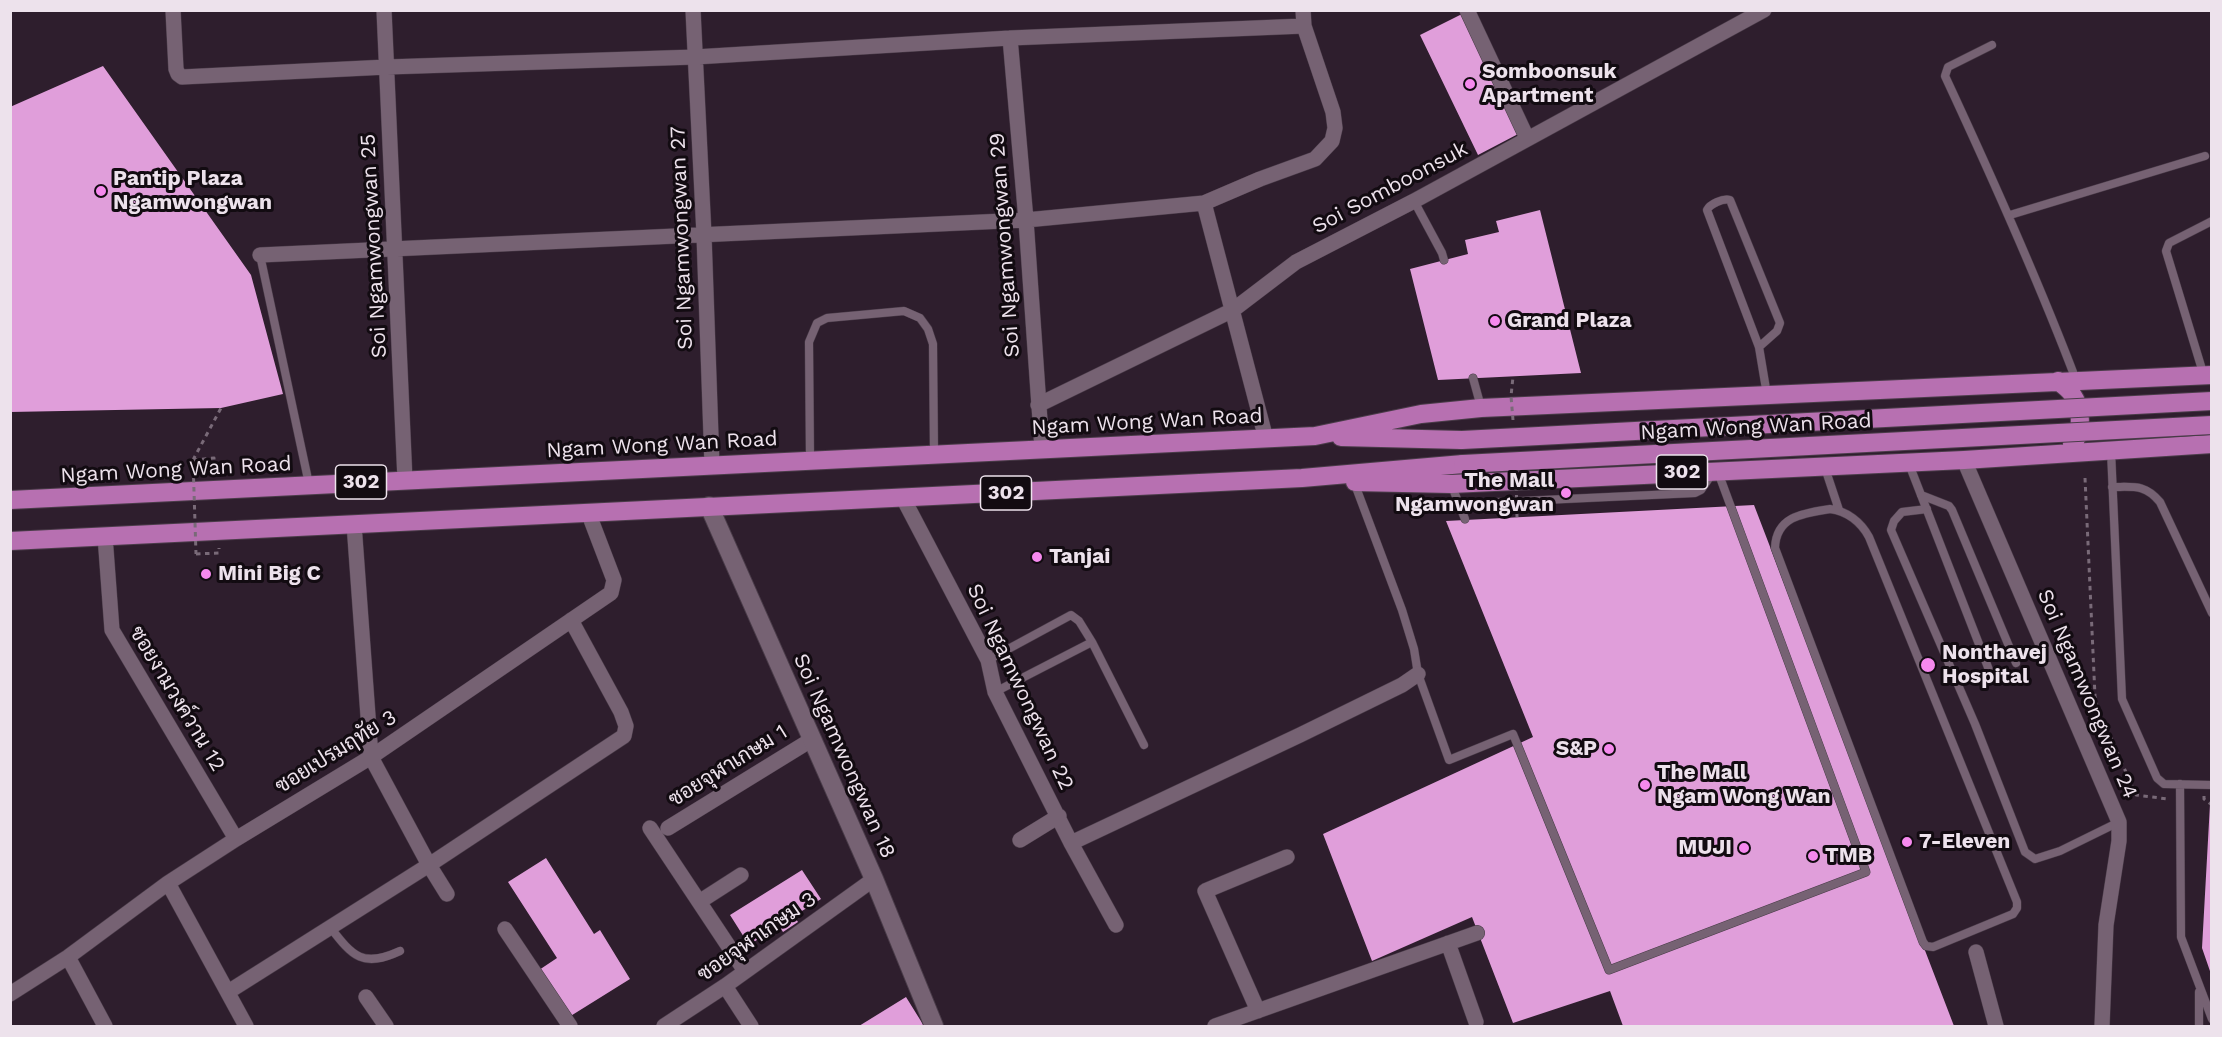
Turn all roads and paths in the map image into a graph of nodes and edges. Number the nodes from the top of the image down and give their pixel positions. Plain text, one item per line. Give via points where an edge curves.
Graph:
1 (172, 10) edge
2 (384, 10) edge
3 (693, 10) edge
4 (1467, 10) edge
5 (1764, 10) edge
6 (1303, 18) edge
7 (1010, 38) junction
8 (1992, 45) dead end
9 (695, 57) junction
10 (387, 67) junction
11 (1527, 138) junction
12 (2205, 156) dead end
13 (1414, 201) junction
14 (1204, 203) junction
15 (2010, 215) junction
16 (1026, 220) junction
17 (2211, 221) edge
18 (704, 235) junction
19 (395, 248) junction
20 (260, 255) joint
21 (1444, 260) dead end
22 (1233, 310) junction
23 (1759, 347) junction
24 (2208, 375) edge
25 (1473, 378) dead end
26 (2076, 380) junction
27 (2058, 381) junction
28 (1767, 395) junction
29 (2211, 401) edge
30 (1038, 405) junction
31 (221, 408) dead end
32 (1481, 408) junction
33 (2211, 425) edge
34 (1315, 436) junction
35 (1266, 439) junction
36 (2211, 444) edge
37 (1042, 449) junction
38 (2111, 451) junction
39 (2062, 453) junction
40 (934, 455) junction
41 (214, 459) dead end
42 (193, 460) junction
43 (810, 460) junction
44 (1964, 460) junction
45 (1908, 462) junction
46 (711, 465) junction
47 (1825, 466) junction
48 (1716, 470) junction
49 (1302, 478) junction
50 (2085, 478) dead end
51 (405, 480) junction
52 (1354, 482) junction
53 (1451, 484) junction
54 (309, 486) junction
55 (2112, 487) junction
56 (1921, 495) junction
57 (903, 498) junction
58 (10, 500) edge
59 (1459, 502) junction
60 (709, 506) junction
61 (1927, 509) junction
62 (1839, 510) junction
63 (588, 512) junction
64 (1466, 519) dead end
65 (354, 524) junction
66 (105, 536) junction
67 (10, 541) edge
68 (219, 553) dead end
69 (2211, 613) edge
70 (571, 620) junction
71 (1092, 642) junction
72 (988, 660) junction
73 (2016, 663) dead end
74 (1418, 674) junction
75 (1991, 675) dead end
76 (995, 692) junction
77 (811, 740) junction
78 (1144, 745) dead end
79 (371, 757) junction
80 (2180, 784) junction
81 (2211, 785) edge
82 (2180, 800) junction
83 (1059, 816) junction
84 (2119, 822) junction
85 (650, 828) dead end
86 (668, 828) dead end
87 (236, 838) junction
88 (1020, 840) dead end
89 (1071, 843) junction
90 (1287, 857) dead end
91 (429, 865) junction
92 (741, 875) dead end
93 (874, 879) junction
94 (168, 883) junction
95 (447, 894) dead end
96 (699, 903) junction
97 (1116, 925) dead end
98 (330, 927) junction
99 (505, 929) dead end
100 (1477, 933) dead end
101 (1448, 943) junction
102 (400, 951) dead end
103 (1976, 952) dead end
104 (68, 957) junction
105 (745, 970) junction
106 (725, 986) junction
107 (2199, 987) junction
108 (228, 993) junction
109 (10, 994) edge
110 (366, 997) dead end
111 (1258, 1011) junction
112 (2211, 1019) edge
113 (1240, 1022) edge
114 (1476, 1022) dead end
115 (105, 1026) edge
116 (246, 1026) edge
117 (386, 1026) edge
118 (570, 1026) edge
119 (664, 1026) edge
120 (751, 1026) edge
121 (934, 1026) edge
122 (1215, 1026) edge
123 (1996, 1026) edge
124 (2102, 1026) edge
125 (2199, 1026) edge

1 - 10 street via 176,69 182,77
2 - 10 street, Soi Ngamwongwan 25
3 - 9 street, Soi Ngamwongwan 27
4 - 11 street
5 - 11 street, Soi Somboonsuk
6 - 7 street
6 - 14 street via 1333,112 1332,141 1315,159
7 - 9 street
7 - 16 street, Soi Ngamwongwan 29
8 - 15 lane via 1948,67 1945,76
9 - 10 street
9 - 18 street, Soi Ngamwongwan 27
10 - 19 street, Soi Ngamwongwan 25
11 - 13 street, Soi Somboonsuk
12 - 15 lane
13 - 21 lane
13 - 22 street, Soi Somboonsuk via 1296,262
14 - 16 street
14 - 22 street
15 - 26 lane
16 - 18 street
16 - 30 street, Soi Ngamwongwan 29
17 - 24 lane via 2169,243 2166,251
18 - 19 street
18 - 46 street, Soi Ngamwongwan 27
19 - 20 street
19 - 51 street, Soi Ngamwongwan 25
20 - 54 lane
22 - 30 street, Soi Somboonsuk
22 - 35 street
23 - 23 lane via 1707,210 1726,199 1730,200 1780,323 1777,331
23 - 28 lane
24 - 26 main road, Ngam Wong Wan Road / 302
25 - 32 lane
26 - 27 main road, Ngam Wong Wan Road / 302
27 - 28 main road, Ngam Wong Wan Road / 302
27 - 39 main road via 2072,392 2080,417 2075,442
28 - 32 main road, Ngam Wong Wan Road / 302
29 - 34 main road, Ngam Wong Wan Road / 302, bridge via 1462,440
30 - 37 street, Soi Ngamwongwan 29
31 - 42 path
32 - 34 main road, Ngam Wong Wan Road / 302 via 1421,414
33 - 49 main road, Ngam Wong Wan Road / 302, bridge via 1463,464
34 - 35 main road, Ngam Wong Wan Road / 302
35 - 37 main road, Ngam Wong Wan Road / 302
36 - 38 main road, Ngam Wong Wan Road / 302
37 - 40 main road, Ngam Wong Wan Road / 302
38 - 39 main road, Ngam Wong Wan Road / 302
38 - 55 lane
39 - 44 main road, Ngam Wong Wan Road / 302
40 - 43 main road, Ngam Wong Wan Road / 302
40 - 43 lane via 933,344 920,318 904,311 827,318 817,323 809,342
41 - 42 path
42 - 68 path, bridge via 196,554
43 - 46 main road, Ngam Wong Wan Road / 302
44 - 45 main road, Ngam Wong Wan Road / 302
44 - 84 street, Soi Ngamwongwan 24
45 - 47 main road, Ngam Wong Wan Road / 302
45 - 56 lane
46 - 51 main road, Ngam Wong Wan Road / 302
47 - 48 main road, Ngam Wong Wan Road / 302
47 - 62 lane
48 - 53 main road, Ngam Wong Wan Road / 302
48 - 59 lane via 1695,493
48 - 74 lane via 1866,872 1609,969 1513,734 1449,760
49 - 52 main road, Ngam Wong Wan Road / 302
49 - 57 main road, Ngam Wong Wan Road / 302
50 - 82 path via 2097,706 2137,797
51 - 54 main road, Ngam Wong Wan Road / 302
52 - 53 main road, Ngam Wong Wan Road / 302
52 - 74 lane via 1402,610
53 - 59 lane
54 - 58 main road, Ngam Wong Wan Road / 302
55 - 69 lane via 2143,488 2160,502
55 - 80 lane via 2122,699 2157,778 2164,784
56 - 61 lane
56 - 73 lane via 1952,510
57 - 60 main road, Ngam Wong Wan Road / 302
57 - 72 street, Soi Ngamwongwan 22
59 - 64 lane
60 - 63 main road, Ngam Wong Wan Road / 302
60 - 77 street, Soi Ngamwongwan 18
61 - 75 lane
61 - 84 lane via 1902,512 1891,530 1966,702 2025,852 2035,859
62 - 62 lane via 1855,520 1869,537 2017,902 2013,914 1933,947 1923,942 1775,548 1779,527 1788,520
63 - 65 main road, Ngam Wong Wan Road / 302
63 - 70 street, ซอยเปรมฤทัย 3 via 614,588
65 - 66 main road, Ngam Wong Wan Road / 302
65 - 79 street
66 - 67 main road, Ngam Wong Wan Road / 302
66 - 87 street, ซอยงามวงค์วาน 12 via 112,630
70 - 79 street, ซอยเปรมฤทัย 3
70 - 91 street via 621,712 626,726 624,736
71 - 72 lane via 1071,615
71 - 76 lane
71 - 78 lane
72 - 76 street, Soi Ngamwongwan 22
74 - 89 street
76 - 83 street, Soi Ngamwongwan 22
77 - 86 street, ซอยจุฬาเกษม 1
77 - 93 street, Soi Ngamwongwan 18
79 - 87 street, ซอยเปรมฤทัย 3
79 - 91 street
80 - 81 lane
80 - 82 lane
82 - 107 lane via 2181,937
83 - 88 street
83 - 89 street, Soi Ngamwongwan 22
84 - 124 street, Soi Ngamwongwan 24 via 2106,925
85 - 96 street
87 - 94 street, ซอยเปรมฤทัย 3
89 - 97 street, Soi Ngamwongwan 22
90 - 111 street via 1205,891
91 - 95 street
91 - 98 street
92 - 96 street
93 - 105 street, ซอยจุฬาเกษม 3
93 - 121 street, Soi Ngamwongwan 18
94 - 104 street, ซอยเปรมฤทัย 3
94 - 108 street
96 - 105 street
98 - 102 lane via 349,952 358,957 382,959
98 - 108 street
99 - 118 street
100 - 101 street
101 - 111 street
101 - 114 street
103 - 123 street
104 - 109 street, ซอยเปรมฤทัย 3
104 - 115 street
105 - 106 street, ซอยจุฬาเกษม 3
106 - 119 street, ซอยจุฬาเกษม 3
106 - 120 street
107 - 112 lane
107 - 125 lane
108 - 116 street
110 - 117 street
111 - 113 street
113 - 122 street

